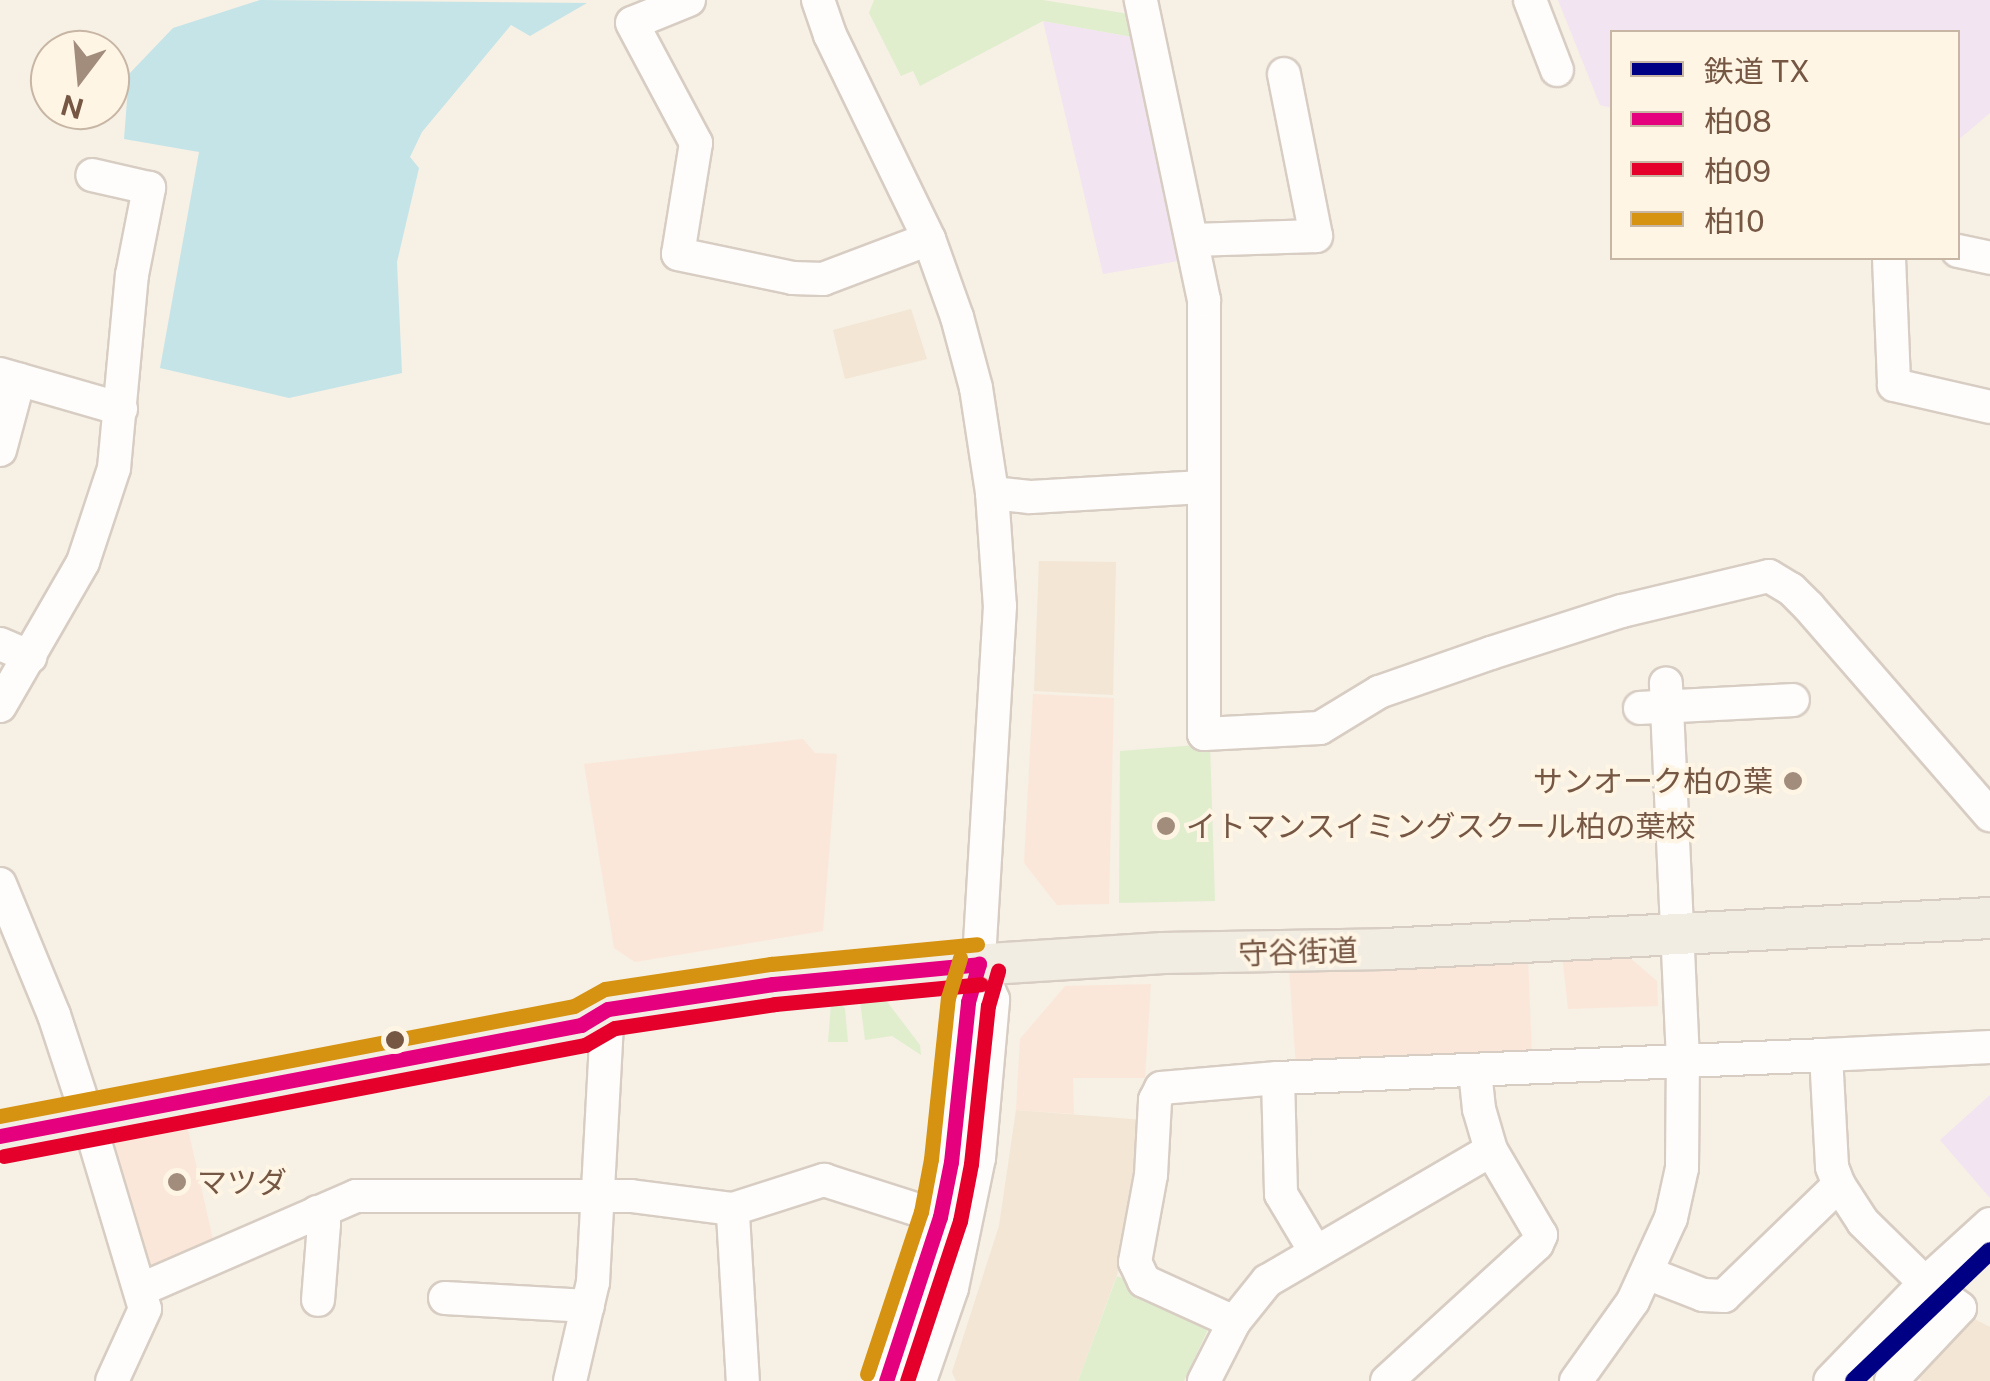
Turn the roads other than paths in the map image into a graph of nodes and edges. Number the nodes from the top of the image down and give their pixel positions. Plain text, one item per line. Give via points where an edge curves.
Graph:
1 (689, 0) edge
2 (818, 0) edge
3 (1141, 0) edge
4 (1530, 0) edge
5 (1557, 70) dead end
6 (1284, 74) dead end
7 (92, 175) dead end
8 (929, 239) junction
9 (1193, 240) junction
10 (1960, 250) edge
11 (1990, 258) edge
12 (1889, 260) edge
13 (9, 376) edge
14 (1990, 407) edge
15 (122, 409) junction
16 (0, 450) edge
17 (1204, 488) junction
18 (992, 493) junction
19 (15, 651) edge
20 (1793, 700) dead end
21 (0, 706) edge
22 (1990, 815) edge
23 (0, 884) edge
24 (1990, 918) edge
25 (1677, 934) junction
26 (979, 964) junction
27 (608, 1009) junction
28 (1990, 1046) edge
29 (1826, 1054) junction
30 (1683, 1060) junction
31 (1475, 1071) junction
32 (1278, 1078) junction
33 (84, 1108) junction
34 (0, 1112) edge
35 (0, 1136) edge
36 (1491, 1150) junction
37 (1840, 1185) junction
38 (598, 1196) junction
39 (317, 1212) junction
40 (733, 1215) dead end
41 (940, 1217) junction
42 (1990, 1224) edge
43 (1315, 1251) junction
44 (1647, 1273) junction
45 (1925, 1283) junction
46 (142, 1289) junction
47 (446, 1298) dead end
48 (318, 1300) dead end
49 (588, 1306) junction
50 (1234, 1322) junction
51 (112, 1381) edge
52 (570, 1381) edge
53 (743, 1381) edge
54 (886, 1381) edge
55 (920, 1381) edge
56 (1204, 1381) edge
57 (1387, 1381) edge
58 (1576, 1381) edge
59 (1830, 1381) edge
60 (1890, 1381) edge

1 - 8 street via 632,23 696,143 678,254 823,280
2 - 8 street
3 - 9 street
4 - 5 street
6 - 9 street via 1316,236
7 - 15 street via 148,188 132,275
8 - 18 street via 976,388
9 - 17 street via 1204,300
10 - 11 street
12 - 14 street via 1894,385
13 - 15 street
13 - 16 street
15 - 19 street via 114,468 84,562
17 - 18 street
17 - 22 street via 1204,734 1320,728 1378,692 1454,666 1622,612 1768,576 1809,608
18 - 26 street via 1000,606
19 - 21 street
20 - 25 street via 1658,699
23 - 33 street
24 - 25 main road, 守谷街道
25 - 26 main road, 守谷街道
25 - 30 street
26 - 27 main road, 守谷街道
26 - 41 street via 968,1002
26 - 55 street via 994,1000 979,1158 956,1272
27 - 33 main road, 守谷街道 via 581,1025
27 - 38 street
28 - 29 street
29 - 30 street
29 - 37 street via 1832,1167
30 - 31 street
30 - 44 street via 1682,1168 1671,1218
31 - 32 street
31 - 36 street
32 - 43 street via 1280,1194
32 - 50 street via 1171,1085 1160,1088 1155,1100 1151,1176 1135,1262 1144,1281
33 - 34 main road, 守谷街道
33 - 35 main road, 守谷街道
33 - 46 street
36 - 43 street
36 - 57 street via 1540,1226 1537,1244
37 - 44 street via 1724,1296 1703,1295
37 - 45 street via 1863,1222
38 - 39 street via 356,1196
38 - 41 street via 733,1208 824,1180
38 - 49 street
39 - 46 street
39 - 48 street via 324,1224
40 - 53 street
41 - 54 street
42 - 45 street
43 - 50 street via 1267,1281
44 - 58 street
45 - 59 street
45 - 60 street via 1960,1308
46 - 51 street via 145,1309
47 - 49 street
49 - 52 street
50 - 56 street

